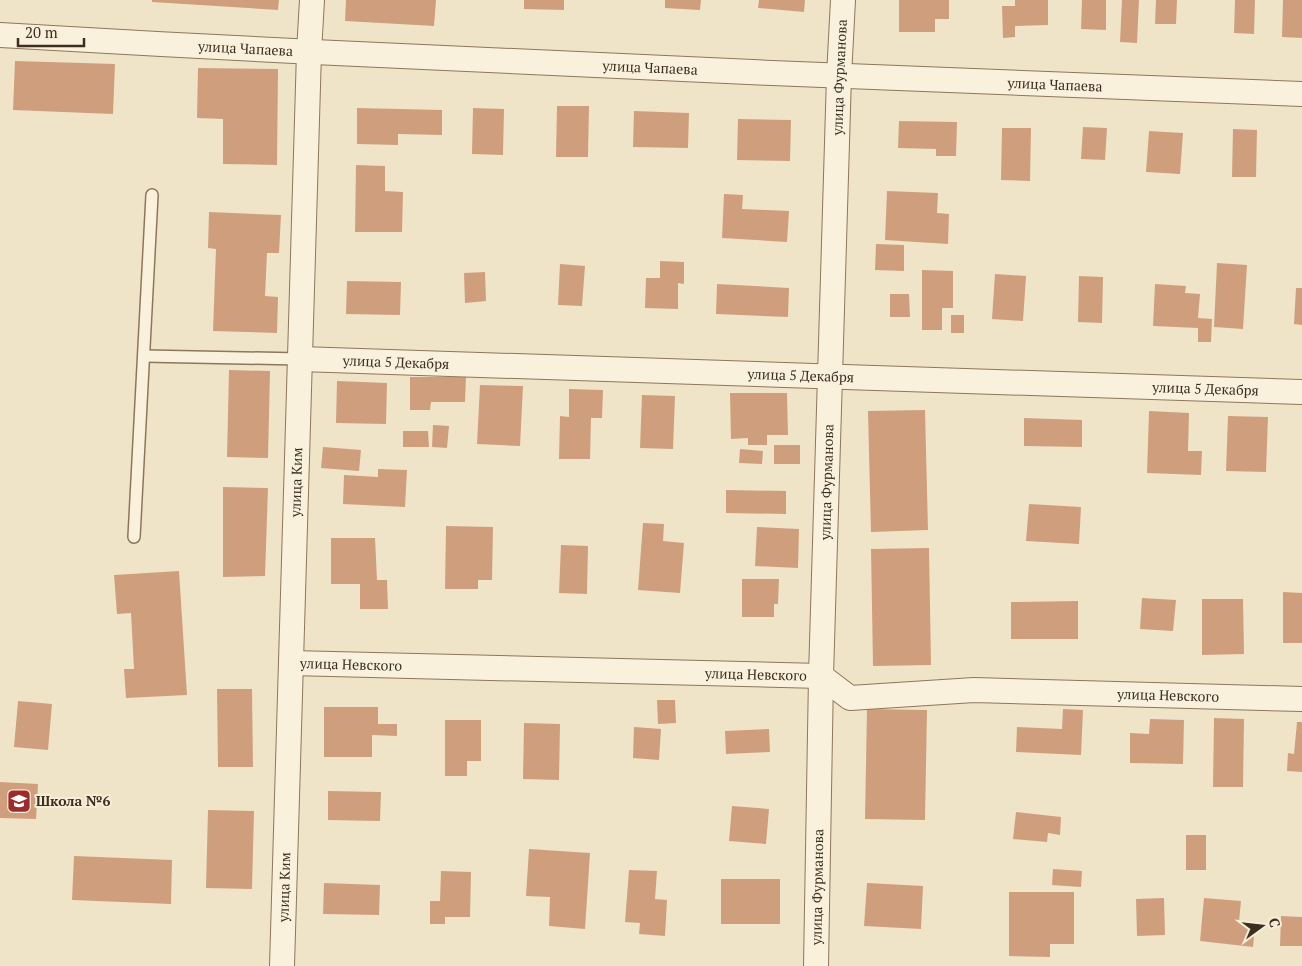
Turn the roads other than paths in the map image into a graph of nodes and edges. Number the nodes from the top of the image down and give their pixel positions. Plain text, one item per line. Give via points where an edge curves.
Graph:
1 (312, 0) edge
2 (842, 0) edge
3 (0, 35) edge
4 (310, 52) junction
5 (839, 76) junction
6 (1302, 94) edge
7 (152, 195) dead end
8 (144, 356) junction
9 (300, 359) junction
10 (831, 378) junction
11 (1302, 392) edge
12 (134, 537) dead end
13 (291, 663) junction
14 (821, 676) junction
15 (1302, 699) edge
16 (282, 966) edge
17 (816, 966) edge

1 - 4 street, улица Ким
2 - 5 street, улица Фурманова
3 - 4 street, улица Чапаева
4 - 5 street, улица Чапаева
4 - 9 street, улица Ким
5 - 6 street, улица Чапаева
5 - 10 street, улица Фурманова
7 - 8 lane
8 - 9 lane
8 - 12 lane
9 - 10 street, улица 5 Декабря
9 - 13 street, улица Ким
10 - 11 street, улица 5 Декабря
10 - 14 street, улица Фурманова
13 - 14 street, улица Невского
13 - 16 street, улица Ким
14 - 15 street, улица Невского via 850,698 974,690
14 - 17 street, улица Фурманова

